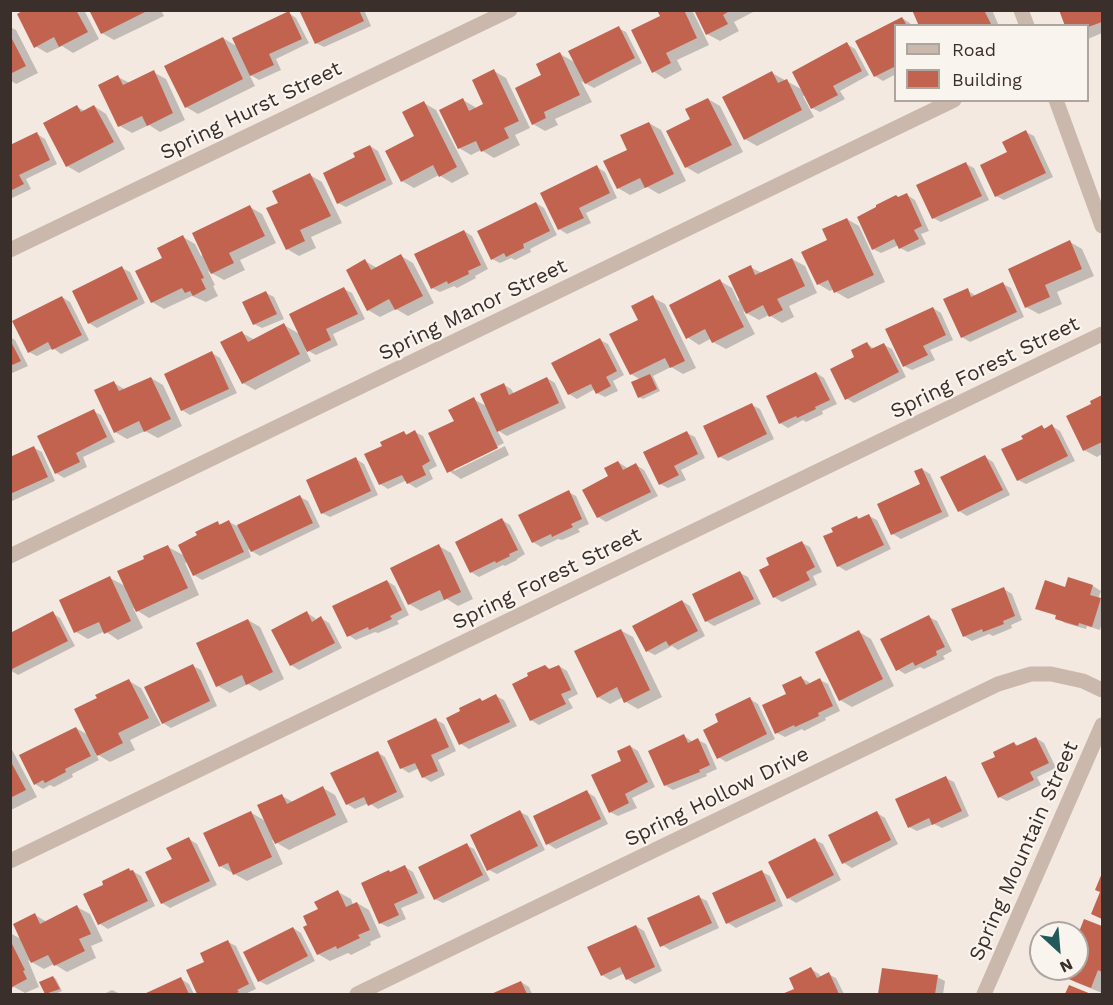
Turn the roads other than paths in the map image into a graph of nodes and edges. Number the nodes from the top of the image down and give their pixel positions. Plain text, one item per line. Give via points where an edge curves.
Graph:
1 (510, 10) edge
2 (950, 102) edge
3 (1057, 102) edge
4 (1102, 226) edge
5 (10, 250) edge
6 (1102, 334) edge
7 (10, 556) edge
8 (1102, 690) edge
9 (1102, 725) edge
10 (10, 861) edge
11 (357, 994) edge
12 (984, 994) edge

1 - 5 street, Spring Hurst Street
2 - 7 street, Spring Manor Street
3 - 4 street
6 - 10 street, Spring Forest Street
8 - 11 street, Spring Hollow Drive via 1051,674 1031,674 998,684
9 - 12 street, Spring Mountain Street

